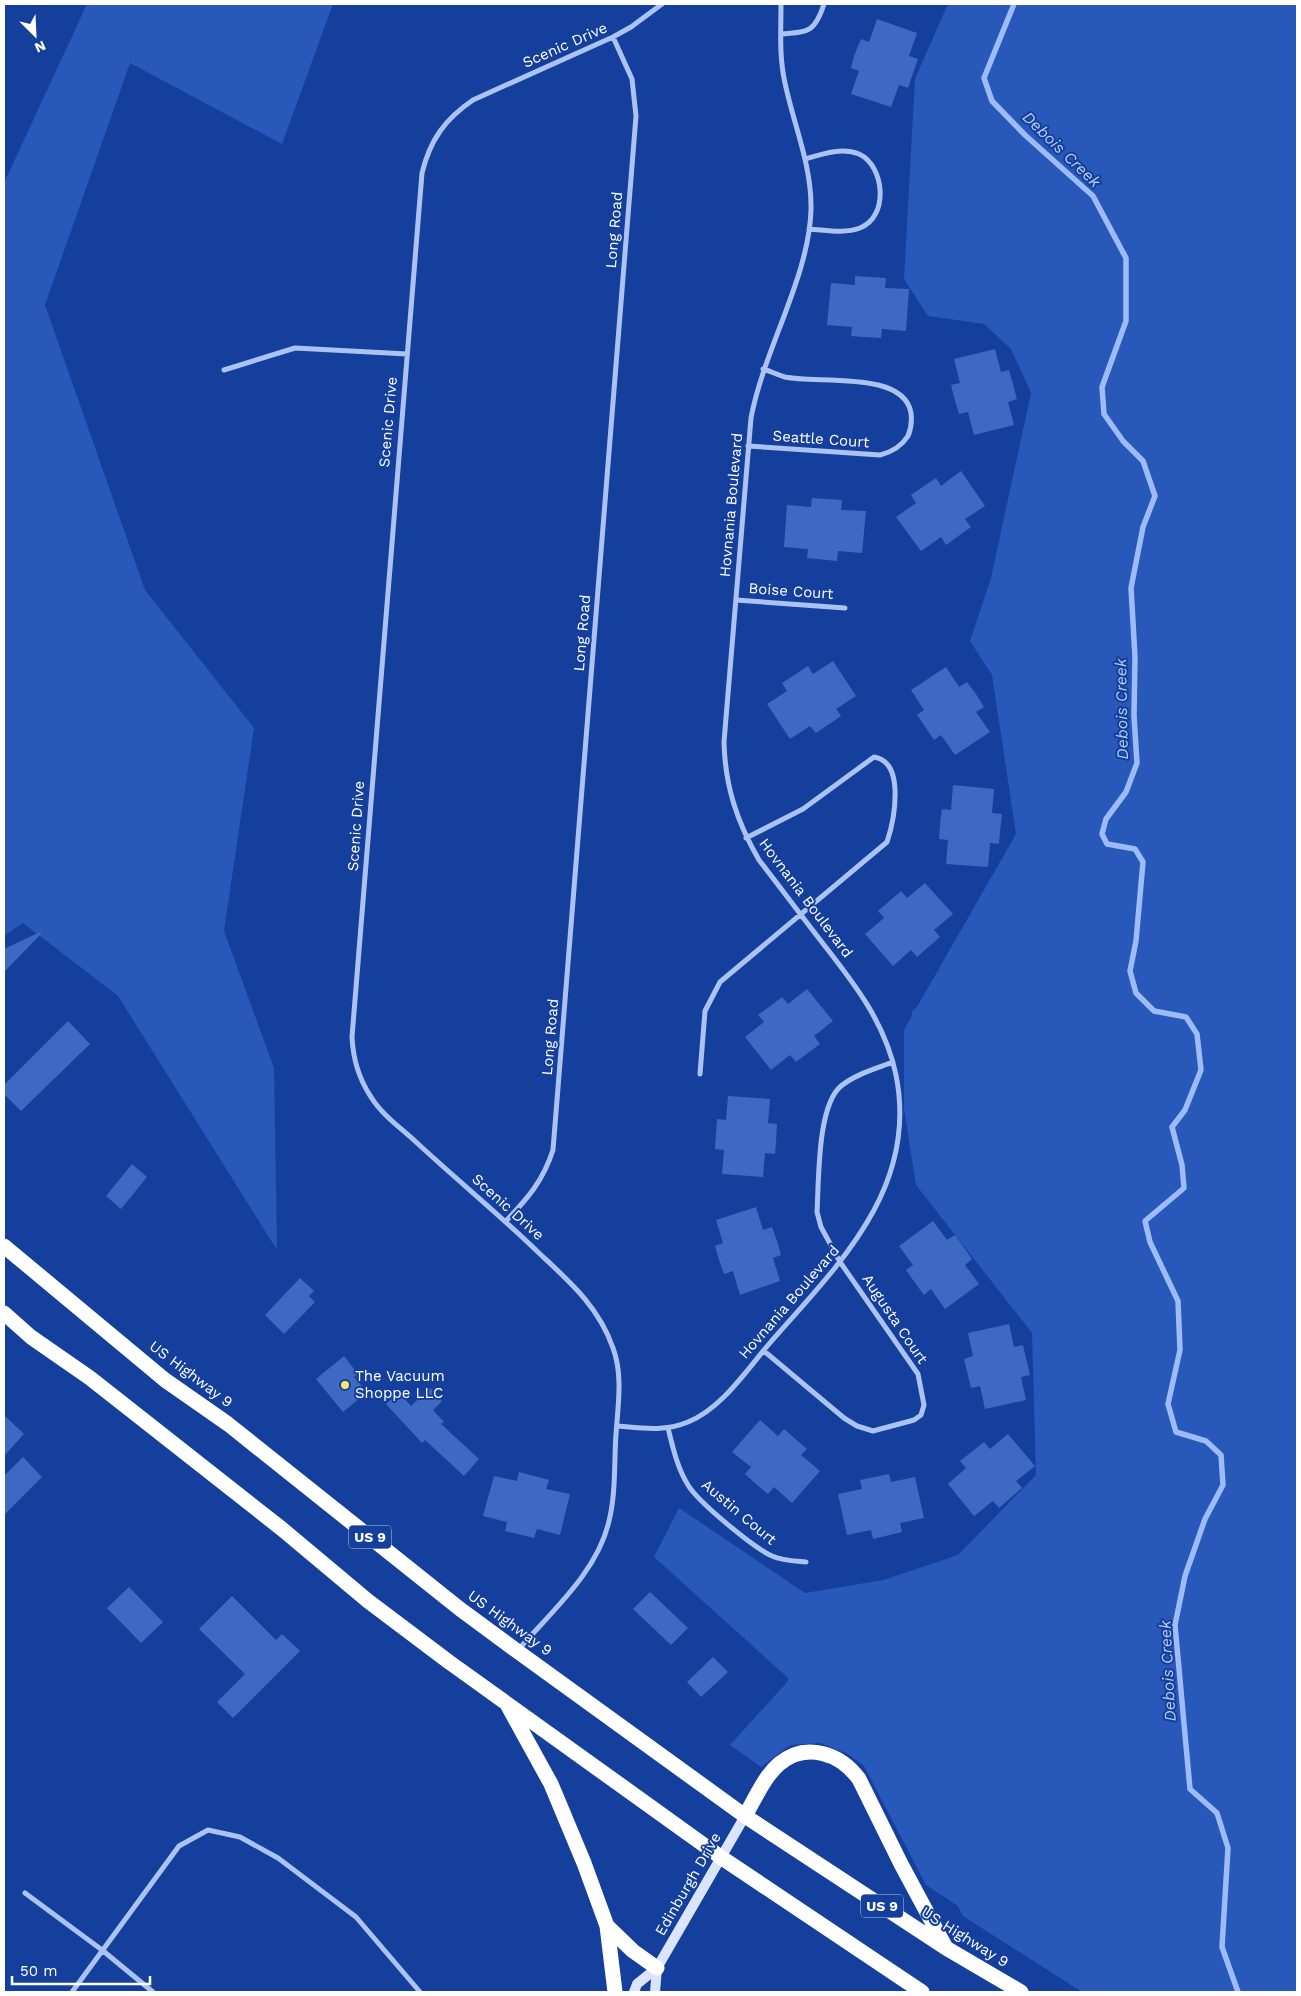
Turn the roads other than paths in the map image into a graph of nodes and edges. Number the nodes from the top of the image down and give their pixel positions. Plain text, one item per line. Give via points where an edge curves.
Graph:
1 (662, 4) edge
2 (781, 4) edge
3 (824, 4) edge
4 (781, 34) junction
5 (613, 37) junction
6 (805, 159) junction
7 (809, 229) junction
8 (407, 354) junction
9 (763, 369) junction
10 (224, 370) dead end
11 (748, 446) junction
12 (736, 600) junction
13 (845, 608) dead end
14 (746, 838) junction
15 (801, 915) junction
16 (893, 1062) junction
17 (700, 1074) dead end
18 (506, 1221) junction
19 (4, 1246) edge
20 (840, 1262) junction
21 (4, 1313) edge
22 (764, 1351) junction
23 (617, 1426) junction
24 (668, 1428) junction
25 (806, 1562) dead end
26 (517, 1651) junction
27 (506, 1703) junction
28 (745, 1816) junction
29 (722, 1858) junction
30 (25, 1893) dead end
31 (607, 1926) junction
32 (946, 1948) junction
33 (102, 1950) junction
34 (657, 1968) junction
35 (72, 1992) edge
36 (153, 1992) edge
37 (420, 1992) edge
38 (616, 1992) edge
39 (634, 1992) edge
40 (655, 1992) edge
41 (922, 1992) edge
42 (1021, 1992) edge

1 - 5 street, Scenic Drive
2 - 4 street, Hovnania Boulevard
3 - 4 street via 819,21 807,32
4 - 6 street, Hovnania Boulevard via 785,84
5 - 8 street, Scenic Drive via 473,100 455,112 436,134 426,154 422,173
5 - 18 street, Long Road via 632,79 636,116 553,1150 548,1168 537,1187
6 - 7 street, Hovnania Boulevard via 810,185
6 - 7 street via 845,151 858,154 871,163 880,191 877,210 860,228 842,231
7 - 9 street, Hovnania Boulevard via 801,266
8 - 10 street via 295,348
8 - 18 street, Scenic Drive via 353,1048 362,1080 377,1105
9 - 11 street, Hovnania Boulevard via 750,418
9 - 11 street, Seattle Court via 785,377 862,383 892,389 907,401 911,426 902,444 880,455
11 - 12 street, Hovnania Boulevard
12 - 13 street, Boise Court
12 - 14 street, Hovnania Boulevard via 724,742 725,768
14 - 15 street, Hovnania Boulevard
14 - 15 street via 803,809 874,757 887,763 894,776 896,792 887,842
15 - 16 street, Hovnania Boulevard via 872,1009
15 - 17 street via 720,982 705,1010
16 - 20 street, Hovnania Boulevard via 900,1106 896,1154 877,1208
16 - 20 street via 860,1074 840,1087 829,1101 824,1117 817,1212 821,1227
18 - 23 street, Scenic Drive via 581,1293 603,1323 614,1350 619,1378
19 - 26 highway, US Highway 9 / US 9 via 165,1380 228,1424
20 - 22 street, Hovnania Boulevard
20 - 22 street, Augusta Court via 918,1374 924,1405 921,1415 914,1420 873,1431 857,1426
21 - 27 highway via 282,1529 368,1601
22 - 24 street, Hovnania Boulevard via 708,1411
23 - 24 street, Hovnania Boulevard via 653,1430
23 - 26 street, Scenic Drive via 610,1519 599,1551 574,1587
24 - 25 street, Austin Court via 678,1465 689,1487 701,1500 756,1547 773,1556
26 - 28 highway, US Highway 9 / US 9
27 - 29 highway
27 - 31 highway via 551,1784
28 - 29 main road, Edinburgh Drive
28 - 32 highway, US Highway 9 / US 9
28 - 32 highway via 779,1764 805,1752 822,1752 837,1758 859,1779
29 - 34 main road, Edinburgh Drive
29 - 41 highway
30 - 33 street
31 - 34 highway
31 - 38 highway
32 - 42 highway, US Highway 9 / US 9
33 - 35 street
33 - 36 street
33 - 37 street via 179,1846 208,1830 240,1837 278,1858 356,1917
34 - 39 main road, Edinburgh Drive via 637,1984
34 - 40 main road, Edinburgh Drive

